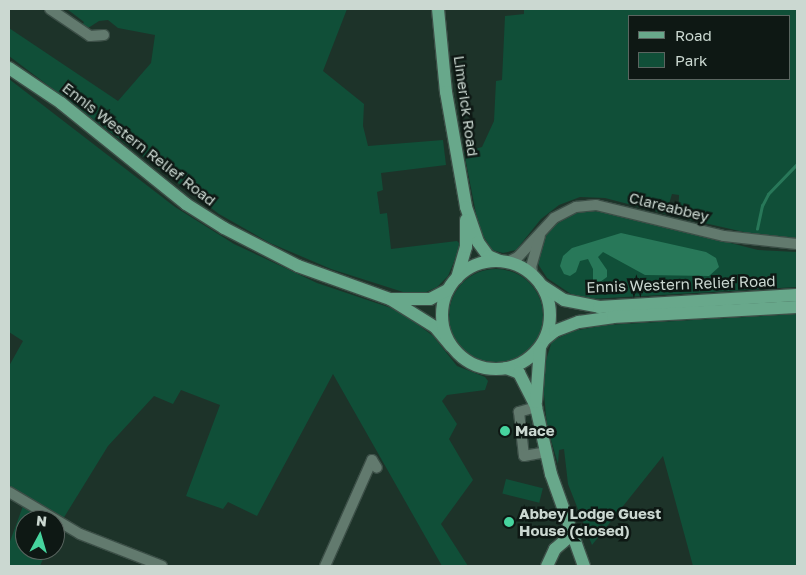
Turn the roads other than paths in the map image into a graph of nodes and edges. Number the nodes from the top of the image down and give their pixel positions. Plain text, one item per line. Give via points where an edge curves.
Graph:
1 (50, 9) edge
2 (438, 9) edge
3 (104, 35) dead end
4 (9, 68) edge
5 (466, 207) junction
6 (542, 230) junction
7 (797, 244) edge
8 (504, 262) junction
9 (457, 278) junction
10 (537, 280) junction
11 (448, 290) junction
12 (797, 296) edge
13 (390, 299) junction
14 (797, 307) edge
15 (543, 343) junction
16 (451, 346) junction
17 (506, 368) junction
18 (536, 407) junction
19 (546, 452) junction
20 (377, 468) dead end
21 (9, 492) edge
22 (572, 534) junction
23 (162, 566) edge
24 (325, 566) edge
25 (547, 566) edge
26 (584, 566) edge

1 - 3 street via 90,36
2 - 5 main road, Limerick Road via 446,92
4 - 13 main road, Ennis Western Relief Road via 61,104 186,204 224,228 298,266
5 - 8 main road via 478,242 488,256
5 - 9 main road via 466,247
6 - 7 street, Clareabbey via 565,212 596,205 724,236
6 - 8 street, Clareabbey via 518,257
6 - 10 street via 535,249
8 - 9 main road via 482,264
8 - 10 main road
9 - 11 main road
10 - 12 main road, Ennis Western Relief Road via 564,300 599,307
10 - 15 main road via 550,310
11 - 13 main road, Ennis Western Relief Road via 430,299
11 - 16 main road via 442,324
13 - 16 main road, Ennis Western Relief Road via 435,326
14 - 15 main road, Ennis Western Relief Road via 612,317 579,322 555,331
15 - 17 main road via 526,359
15 - 18 main road
16 - 17 main road via 477,366
17 - 18 main road via 519,373
18 - 19 main road
18 - 19 street via 519,412 524,456
19 - 22 main road
20 - 24 street via 372,460
21 - 23 street via 80,534
22 - 25 main road via 555,549
22 - 26 main road

